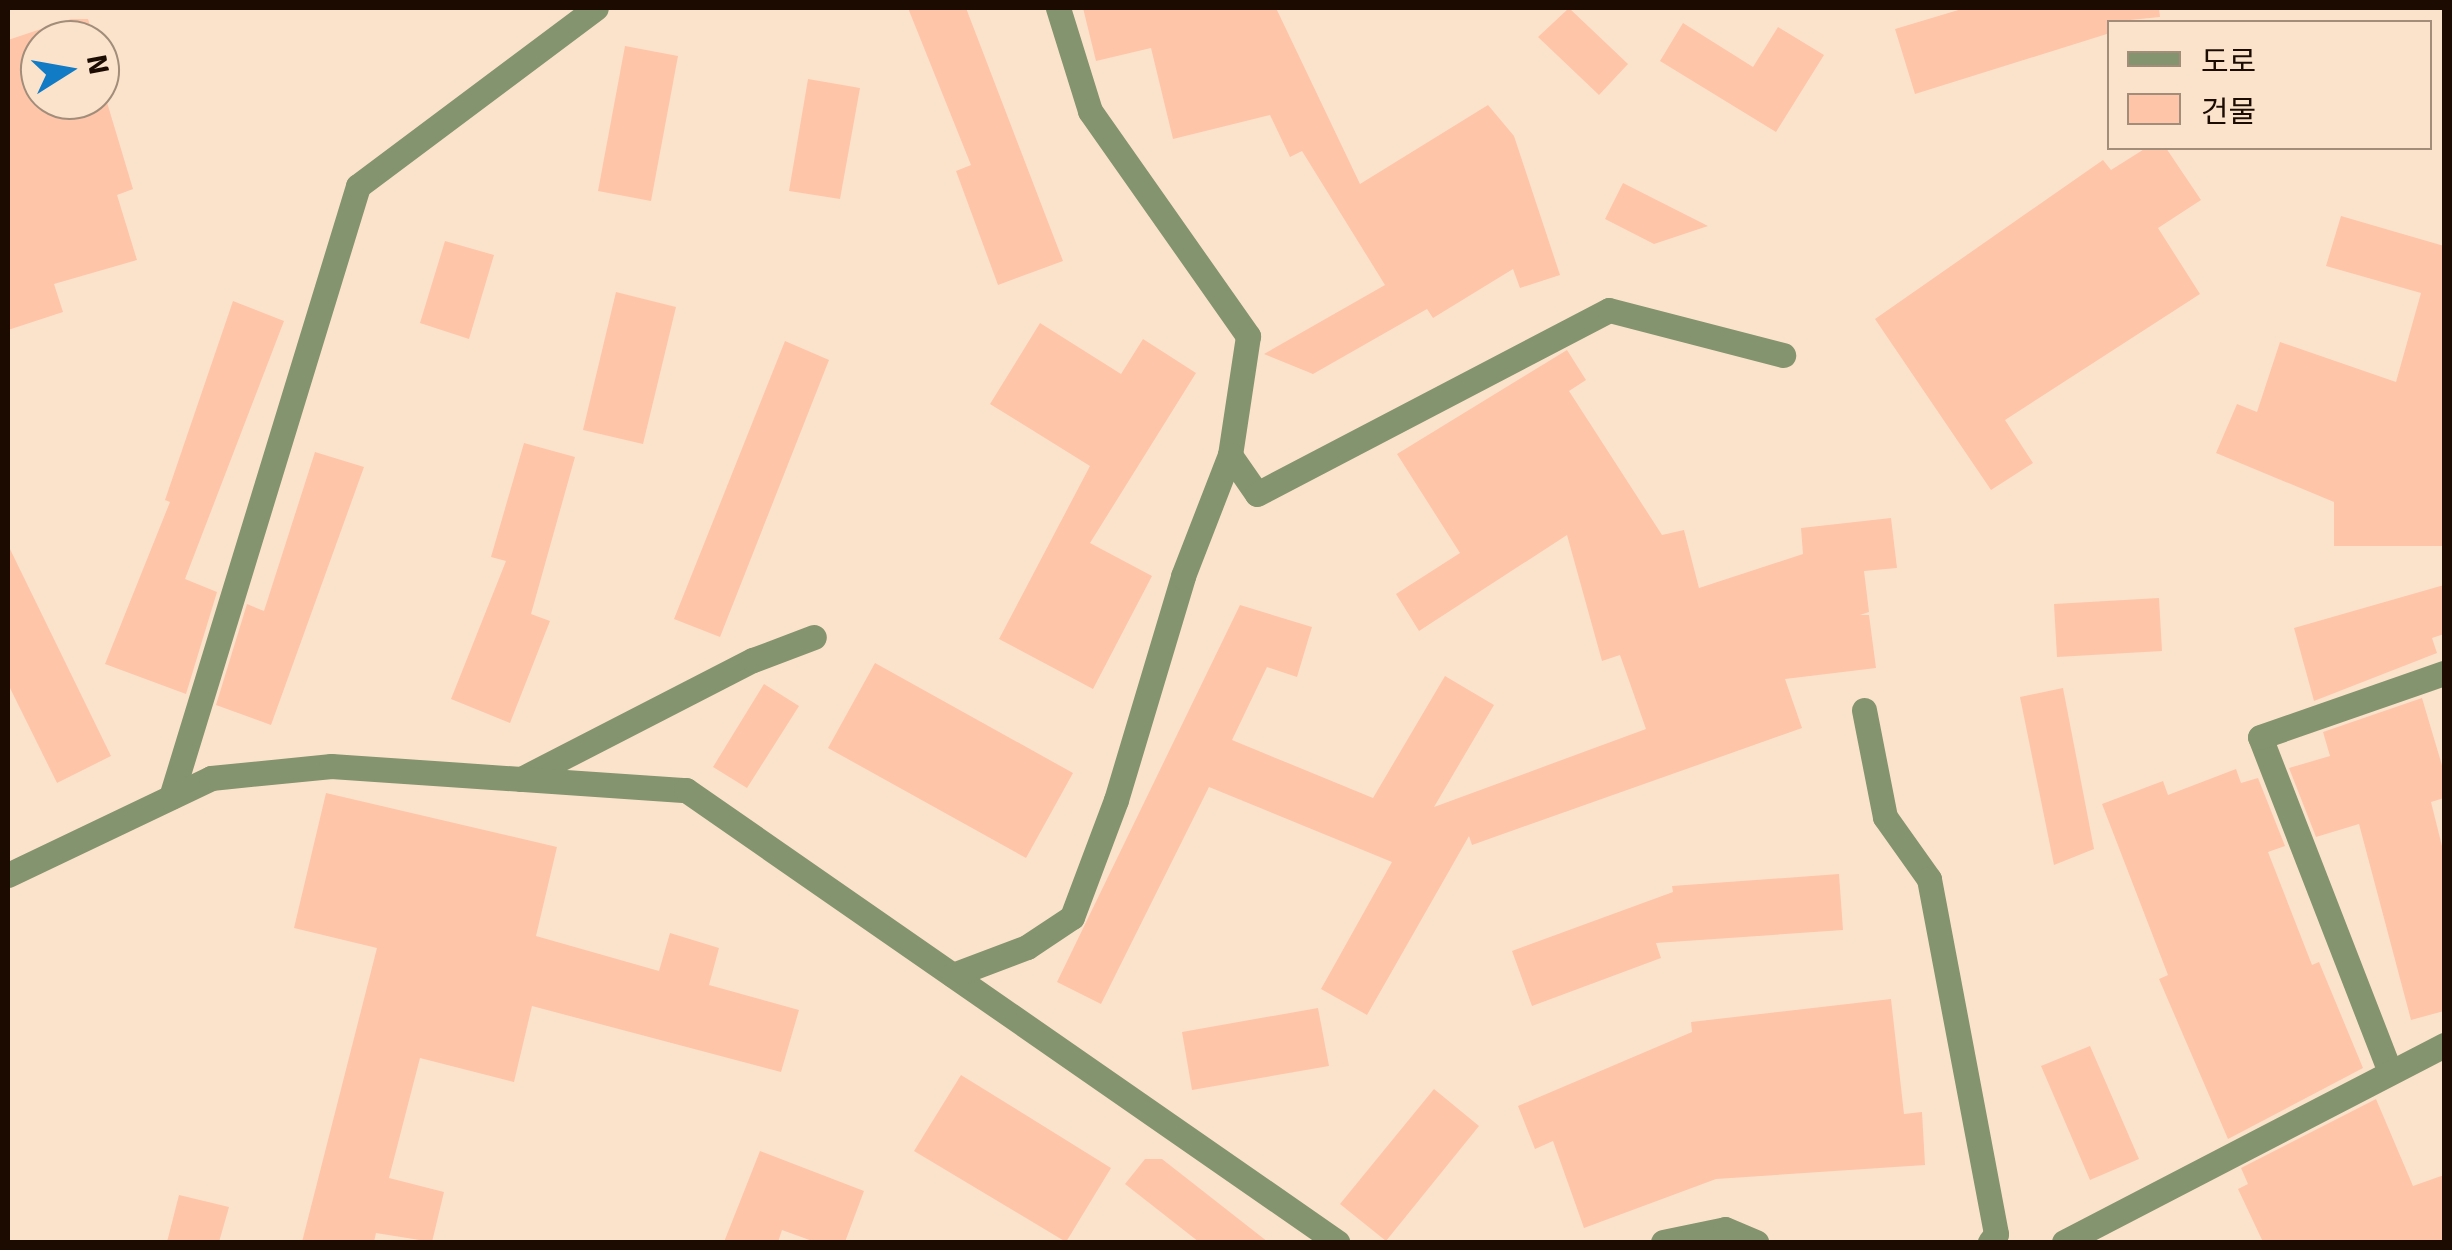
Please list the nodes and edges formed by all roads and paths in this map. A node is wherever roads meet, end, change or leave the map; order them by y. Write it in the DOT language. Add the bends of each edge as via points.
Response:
graph roads {
  1 [pos="596,8"];
  2 [pos="1058,8"];
  3 [pos="1783,355"];
  4 [pos="1230,454"];
  5 [pos="814,637"];
  6 [pos="2444,673"];
  7 [pos="1864,710"];
  8 [pos="520,779"];
  9 [pos="171,797"];
  10 [pos="8,875"];
  11 [pos="953,975"];
  12 [pos="2444,1044"];
  13 [pos="2390,1072"];
  14 [pos="1337,1242"];
  15 [pos="1663,1242"];
  16 [pos="1756,1242"];
  17 [pos="1990,1242"];
  18 [pos="2064,1242"];
  1 -- 9 [label="street" via="358,186"];
  2 -- 4 [label="street" via="1090,111 1248,336"];
  3 -- 4 [label="street" via="1609,310 1256,494"];
  4 -- 11 [label="street" via="1183,576 1116,800 1072,917 1027,947"];
  5 -- 8 [label="street" via="753,660"];
  6 -- 13 [label="street" via="2260,737"];
  7 -- 17 [label="street" via="1884,818 1930,879 1996,1234"];
  8 -- 9 [label="street" via="330,766 211,778"];
  8 -- 11 [label="street" via="686,790"];
  9 -- 10 [label="street"];
  11 -- 14 [label="street"];
  12 -- 13 [label="street"];
  13 -- 18 [label="street"];
  15 -- 16 [label="street" via="1725,1229"];
}
